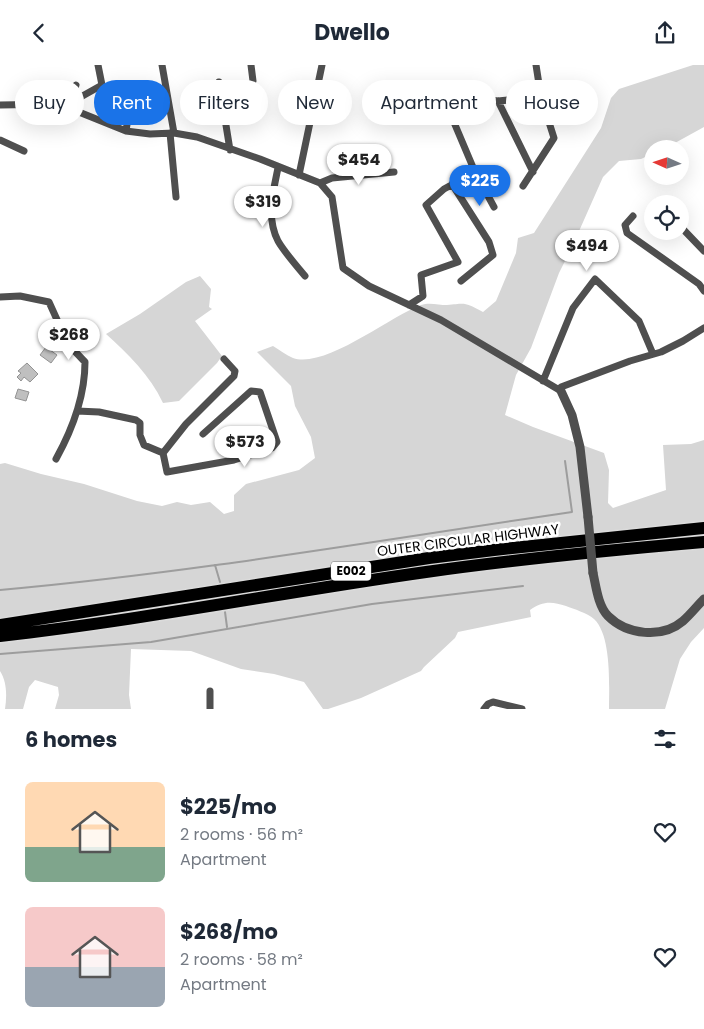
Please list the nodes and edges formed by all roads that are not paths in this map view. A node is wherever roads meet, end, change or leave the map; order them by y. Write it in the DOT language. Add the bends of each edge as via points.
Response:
graph roads {
  1 [pos="98,65"];
  2 [pos="162,65"];
  3 [pos="251,65"];
  4 [pos="322,65"];
  5 [pos="536,65"];
  6 [pos="253,80"];
  7 [pos="538,80"];
  8 [pos="84,96"];
  9 [pos="506,100"];
  10 [pos="498,101"];
  11 [pos="15,104"];
  12 [pos="0,105"];
  13 [pos="84,112"];
  14 [pos="127,125"];
  15 [pos="226,125"];
  16 [pos="550,125"];
  17 [pos="126,131"];
  18 [pos="172,133"];
  19 [pos="0,140"];
  20 [pos="230,150"];
  21 [pos="24,151"];
  22 [pos="278,168"];
  23 [pos="394,171"];
  24 [pos="475,172"];
  25 [pos="533,172"];
  26 [pos="299,175"];
  27 [pos="320,183"];
  28 [pos="452,184"];
  29 [pos="523,186"];
  30 [pos="176,197"];
  31 [pos="494,207"];
  32 [pos="633,216"];
  33 [pos="689,235"];
  34 [pos="704,251"];
  35 [pos="305,276"];
  36 [pos="461,281"];
  37 [pos="704,291"];
  38 [pos="0,297"];
  39 [pos="408,305"];
  40 [pos="704,328"];
  41 [pos="653,354"];
  42 [pos="224,359"];
  43 [pos="543,381"];
  44 [pos="561,391"];
  45 [pos="77,411"];
  46 [pos="203,434"];
  47 [pos="163,453"];
  48 [pos="56,459"];
  49 [pos="704,528"];
  50 [pos="704,542"];
  51 [pos="704,599"];
  52 [pos="0,625"];
  53 [pos="0,636"];
  54 [pos="210,691"];
  55 [pos="210,709"];
  56 [pos="484,709"];
  57 [pos="522,709"];
  1 -- 8 [label="street" via="102,85"];
  2 -- 18 [label="street"];
  3 -- 6 [label="street"];
  4 -- 26 [label="street"];
  5 -- 7 [label="street"];
  9 -- 10 [label="street"];
  10 -- 24 [label="street" via="483,99 459,105 452,111"];
  10 -- 25 [label="street"];
  11 -- 12 [label="street"];
  13 -- 17 [label="street"];
  14 -- 17 [label="street"];
  15 -- 20 [label="street"];
  16 -- 25 [label="street" via="554,138"];
  17 -- 18 [label="street"];
  18 -- 20 [label="street" via="197,137"];
  18 -- 30 [label="street"];
  19 -- 21 [label="street"];
  20 -- 22 [label="street"];
  22 -- 26 [label="street"];
  22 -- 35 [label="street" via="271,215 278,241"];
  23 -- 27 [label="street" via="332,178"];
  24 -- 28 [label="street"];
  24 -- 31 [label="street"];
  25 -- 29 [label="street"];
  26 -- 27 [label="street"];
  27 -- 39 [label="street" via="332,197 343,268"];
  28 -- 36 [label="street" via="489,242 493,255"];
  28 -- 39 [label="street" via="426,205 458,262 421,275 423,296"];
  32 -- 37 [label="street" via="625,225 628,233"];
  33 -- 34 [label="street"];
  38 -- 45 [label="street" via="20,296 49,302 68,344 85,362"];
  39 -- 43 [label="street" via="441,319"];
  40 -- 41 [label="street"];
  41 -- 43 [label="street" via="639,321 594,279 573,308"];
  41 -- 44 [label="street" via="561,387"];
  42 -- 47 [label="street" via="235,371 234,376"];
  43 -- 44 [label="street"];
  44 -- 51 [label="street, bridge" via="572,415 580,447 593,573 599,598 608,616 633,631 659,632 681,623"];
  45 -- 47 [label="street" via="136,419 140,423 144,445"];
  45 -- 48 [label="street"];
  46 -- 47 [label="street" via="256,390 260,392 277,442 272,447 234,460 172,472 167,472"];
  49 -- 52 [label="highway, OUTER CIRCULAR HIGHWAY / E002" via="429,558"];
  50 -- 53 [label="highway, OUTER CIRCULAR HIGHWAY / E002" via="427,572 71,628"];
  54 -- 55 [label="street"];
  56 -- 57 [label="street" via="493,702"];
}
